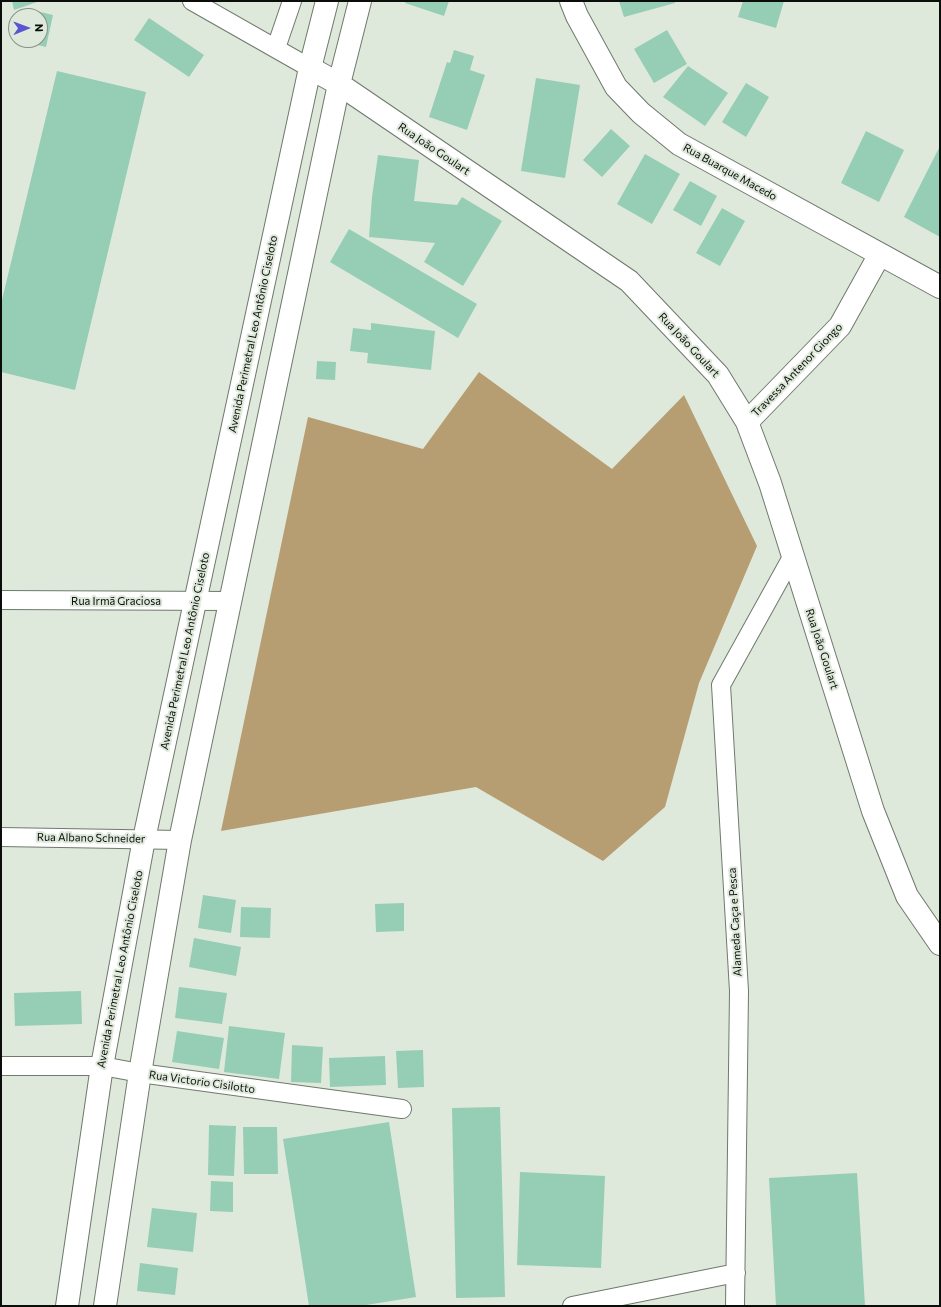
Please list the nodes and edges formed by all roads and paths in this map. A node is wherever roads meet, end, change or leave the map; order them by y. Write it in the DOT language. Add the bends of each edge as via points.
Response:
graph roads {
  1 [pos="192,1"];
  2 [pos="292,1"];
  3 [pos="327,1"];
  4 [pos="360,1"];
  5 [pos="571,1"];
  6 [pos="276,48"];
  7 [pos="310,68"];
  8 [pos="339,84"];
  9 [pos="880,254"];
  10 [pos="265,276"];
  11 [pos="298,284"];
  12 [pos="940,287"];
  13 [pos="747,422"];
  14 [pos="792,557"];
  15 [pos="1,600"];
  16 [pos="196,601"];
  17 [pos="231,601"];
  18 [pos="1,837"];
  19 [pos="144,839"];
  20 [pos="180,840"];
  21 [pos="940,944"];
  22 [pos="1,1066"];
  23 [pos="102,1066"];
  24 [pos="140,1073"];
  25 [pos="402,1109"];
  26 [pos="736,1273"];
  27 [pos="67,1306"];
  28 [pos="104,1306"];
  29 [pos="572,1306"];
  30 [pos="735,1306"];
  1 -- 6 [label="street, Rua João Goulart"];
  2 -- 6 [label="street"];
  3 -- 7 [label="street, Avenida Perimetral Leo Antônio Ciseloto"];
  4 -- 8 [label="street"];
  5 -- 9 [label="street, Rua Buarque Macedo" via="616,87 641,113 679,144"];
  6 -- 7 [label="street, Rua João Goulart"];
  7 -- 8 [label="street, Rua João Goulart"];
  7 -- 10 [label="street, Avenida Perimetral Leo Antônio Ciseloto"];
  8 -- 11 [label="street"];
  8 -- 13 [label="street, Rua João Goulart" via="629,281 718,375"];
  9 -- 12 [label="street, Rua Buarque Macedo"];
  9 -- 13 [label="street, Travessa Antenor Giongo" via="840,326"];
  10 -- 11 [label="street"];
  10 -- 16 [label="street, Avenida Perimetral Leo Antônio Ciseloto"];
  11 -- 17 [label="street"];
  13 -- 14 [label="street, Rua João Goulart" via="770,483"];
  14 -- 21 [label="street, Rua João Goulart" via="873,811 907,896"];
  14 -- 26 [label="street, Alameda Caça e Pesca" via="721,685 740,991"];
  15 -- 16 [label="street, Rua Irmã Graciosa"];
  16 -- 17 [label="street, Rua Irmã Graciosa"];
  16 -- 19 [label="street, Avenida Perimetral Leo Antônio Ciseloto"];
  17 -- 20 [label="street"];
  18 -- 19 [label="street, Rua Albano Schneider"];
  19 -- 20 [label="street, Rua Albano Schneider"];
  19 -- 23 [label="street, Avenida Perimetral Leo Antônio Ciseloto"];
  20 -- 24 [label="street"];
  22 -- 23 [label="street, Rua Victorio Cisilotto"];
  23 -- 24 [label="street, Rua Victorio Cisilotto"];
  23 -- 27 [label="street, Avenida Perimetral Leo Antônio Ciseloto"];
  24 -- 25 [label="street, Rua Victorio Cisilotto"];
  24 -- 28 [label="street"];
  26 -- 29 [label="street"];
  26 -- 30 [label="street, Alameda Caça e Pesca"];
}
